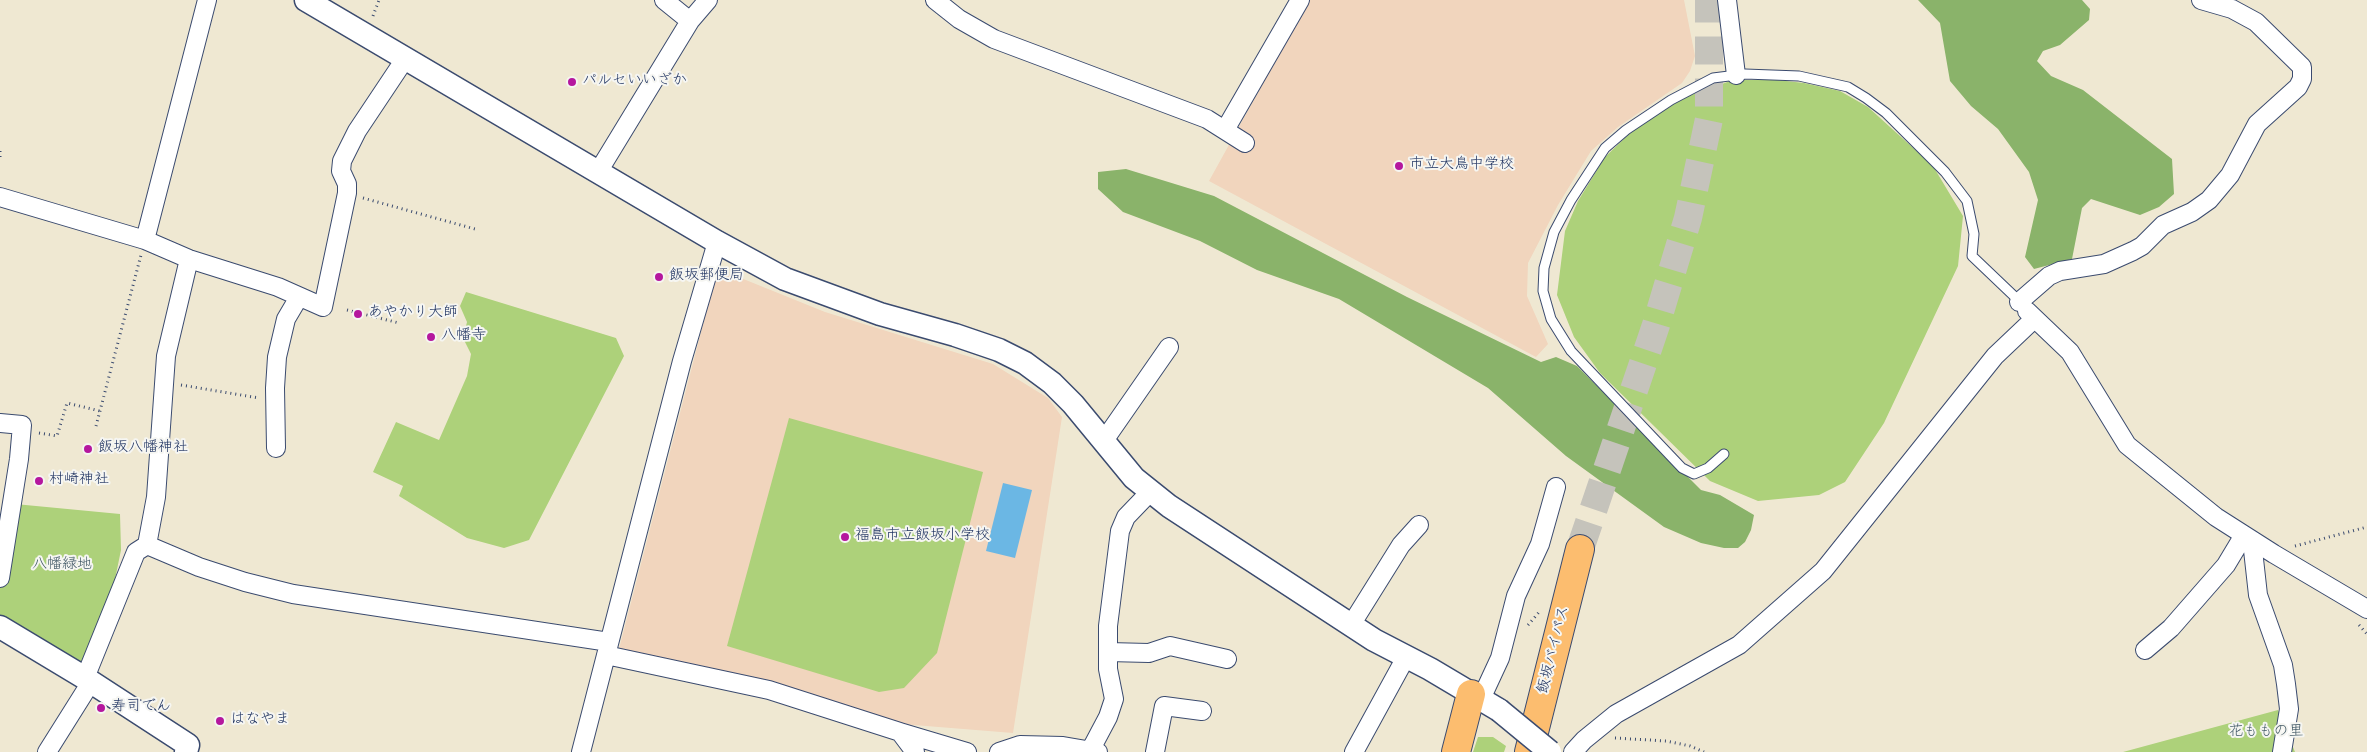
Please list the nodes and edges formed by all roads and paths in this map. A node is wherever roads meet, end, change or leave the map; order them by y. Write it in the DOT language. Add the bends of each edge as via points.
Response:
graph roads {
  1 [pos="207,0"];
  2 [pos="306,0"];
  3 [pos="664,0"];
  4 [pos="708,0"];
  5 [pos="935,0"];
  6 [pos="1300,0"];
  7 [pos="1727,0"];
  8 [pos="2201,0"];
  9 [pos="690,21"];
  10 [pos="405,59"];
  11 [pos="1736,75"];
  12 [pos="1225,130"];
  13 [pos="1245,143"];
  14 [pos="0,151"];
  15 [pos="0,161"];
  16 [pos="598,172"];
  17 [pos="347,193"];
  18 [pos="0,197"];
  19 [pos="475,229"];
  20 [pos="145,240"];
  21 [pos="718,242"];
  22 [pos="189,259"];
  23 [pos="299,297"];
  24 [pos="2017,299"];
  25 [pos="347,310"];
  26 [pos="2034,319"];
  27 [pos="399,323"];
  28 [pos="1168,347"];
  29 [pos="164,382"];
  30 [pos="276,401"];
  31 [pos="100,411"];
  32 [pos="0,423"];
  33 [pos="96,426"];
  34 [pos="30,432"];
  35 [pos="1103,442"];
  36 [pos="276,448"];
  37 [pos="1724,454"];
  38 [pos="1556,487"];
  39 [pos="1151,491"];
  40 [pos="1418,525"];
  41 [pos="2367,527"];
  42 [pos="2248,538"];
  43 [pos="147,545"];
  44 [pos="1580,549"];
  45 [pos="2274,554"];
  46 [pos="0,578"];
  47 [pos="2367,608"];
  48 [pos="1351,625"];
  49 [pos="0,627"];
  50 [pos="607,648"];
  51 [pos="2145,650"];
  52 [pos="1108,652"];
  53 [pos="1406,657"];
  54 [pos="1227,659"];
  55 [pos="88,680"];
  56 [pos="1483,701"];
  57 [pos="1202,711"];
  58 [pos="900,732"];
  59 [pos="1594,732"];
  60 [pos="1050,749"];
  61 [pos="191,750"];
  62 [pos="1094,751"];
  63 [pos="47,752"];
  64 [pos="581,752"];
  65 [pos="915,752"];
  66 [pos="967,752"];
  67 [pos="999,752"];
  68 [pos="1155,752"];
  69 [pos="1354,752"];
  70 [pos="1456,752"];
  71 [pos="1529,752"];
  72 [pos="1550,752"];
  73 [pos="1573,752"];
  74 [pos="1704,752"];
  75 [pos="2282,752"];
  1 -- 20 [label="street"];
  2 -- 10 [label="street"];
  3 -- 9 [label="street"];
  4 -- 9 [label="street"];
  5 -- 12 [label="street" via="959,19 994,38 1207,120"];
  6 -- 12 [label="street"];
  7 -- 11 [label="street"];
  8 -- 24 [label="street" via="2232,9 2256,22 2302,66 2298,87 2257,124 2230,174 2209,200 2163,225 2142,246 2104,264 2060,271"];
  9 -- 16 [label="street"];
  10 -- 16 [label="street"];
  10 -- 17 [label="street" via="357,131 342,161 341,171"];
  11 -- 24 [label="lane" via="1798,76 1848,87 1886,113 1945,172 1967,201 1974,234 1972,256"];
  11 -- 37 [label="lane" via="1713,78 1671,100 1605,148 1554,232 1544,268 1543,292 1551,319 1571,352 1682,468 1694,474 1708,468"];
  12 -- 13 [label="street"];
  14 -- 15 [label="path"];
  16 -- 21 [label="street"];
  17 -- 19 [label="path"];
  17 -- 23 [label="street" via="322,307"];
  18 -- 20 [label="street"];
  20 -- 22 [label="street"];
  20 -- 31 [label="path"];
  21 -- 35 [label="street" via="785,279 880,314 999,350 1052,384 1073,404"];
  21 -- 50 [label="street" via="682,361"];
  22 -- 23 [label="street"];
  22 -- 29 [label="street" via="166,356"];
  23 -- 30 [label="street" via="286,319 281,336"];
  24 -- 26 [label="street"];
  25 -- 27 [label="path"];
  26 -- 42 [label="street" via="2070,352 2127,445 2216,517"];
  26 -- 59 [label="street" via="1995,356 1823,571 1739,645 1616,714"];
  28 -- 35 [label="street"];
  29 -- 30 [label="path"];
  29 -- 43 [label="street" via="156,497"];
  30 -- 36 [label="street"];
  31 -- 33 [label="path"];
  31 -- 34 [label="path" via="67,403 56,436"];
  32 -- 46 [label="street" via="22,425 20,459"];
  35 -- 39 [label="street" via="1134,478"];
  38 -- 56 [label="street" via="1540,544 1516,596 1500,658"];
  39 -- 48 [label="street" via="1214,537"];
  39 -- 52 [label="street" via="1126,517 1120,531 1108,626"];
  40 -- 48 [label="street" via="1400,546"];
  41 -- 45 [label="path" via="2292,546"];
  42 -- 45 [label="street"];
  42 -- 51 [label="street" via="2171,628"];
  42 -- 75 [label="street" via="2258,595 2283,665 2289,709"];
  43 -- 50 [label="street" via="208,570 294,594"];
  43 -- 55 [label="street" via="136,552"];
  44 -- 71 [label="highway, 飯坂バイパス"];
  45 -- 47 [label="street"];
  48 -- 53 [label="street"];
  49 -- 55 [label="street"];
  50 -- 58 [label="street" via="769,690"];
  50 -- 64 [label="street"];
  52 -- 54 [label="street" via="1149,653 1170,646"];
  52 -- 62 [label="street" via="1114,698"];
  53 -- 56 [label="street"];
  53 -- 69 [label="street"];
  55 -- 61 [label="street"];
  55 -- 63 [label="street"];
  56 -- 70 [label="highway"];
  56 -- 72 [label="street, bridge"];
  57 -- 68 [label="street" via="1164,706"];
  58 -- 65 [label="street"];
  58 -- 66 [label="street"];
  59 -- 73 [label="street"];
  59 -- 74 [label="path" via="1630,741 1666,741"];
  60 -- 62 [label="street"];
  60 -- 67 [label="street" via="1020,745"];
}
